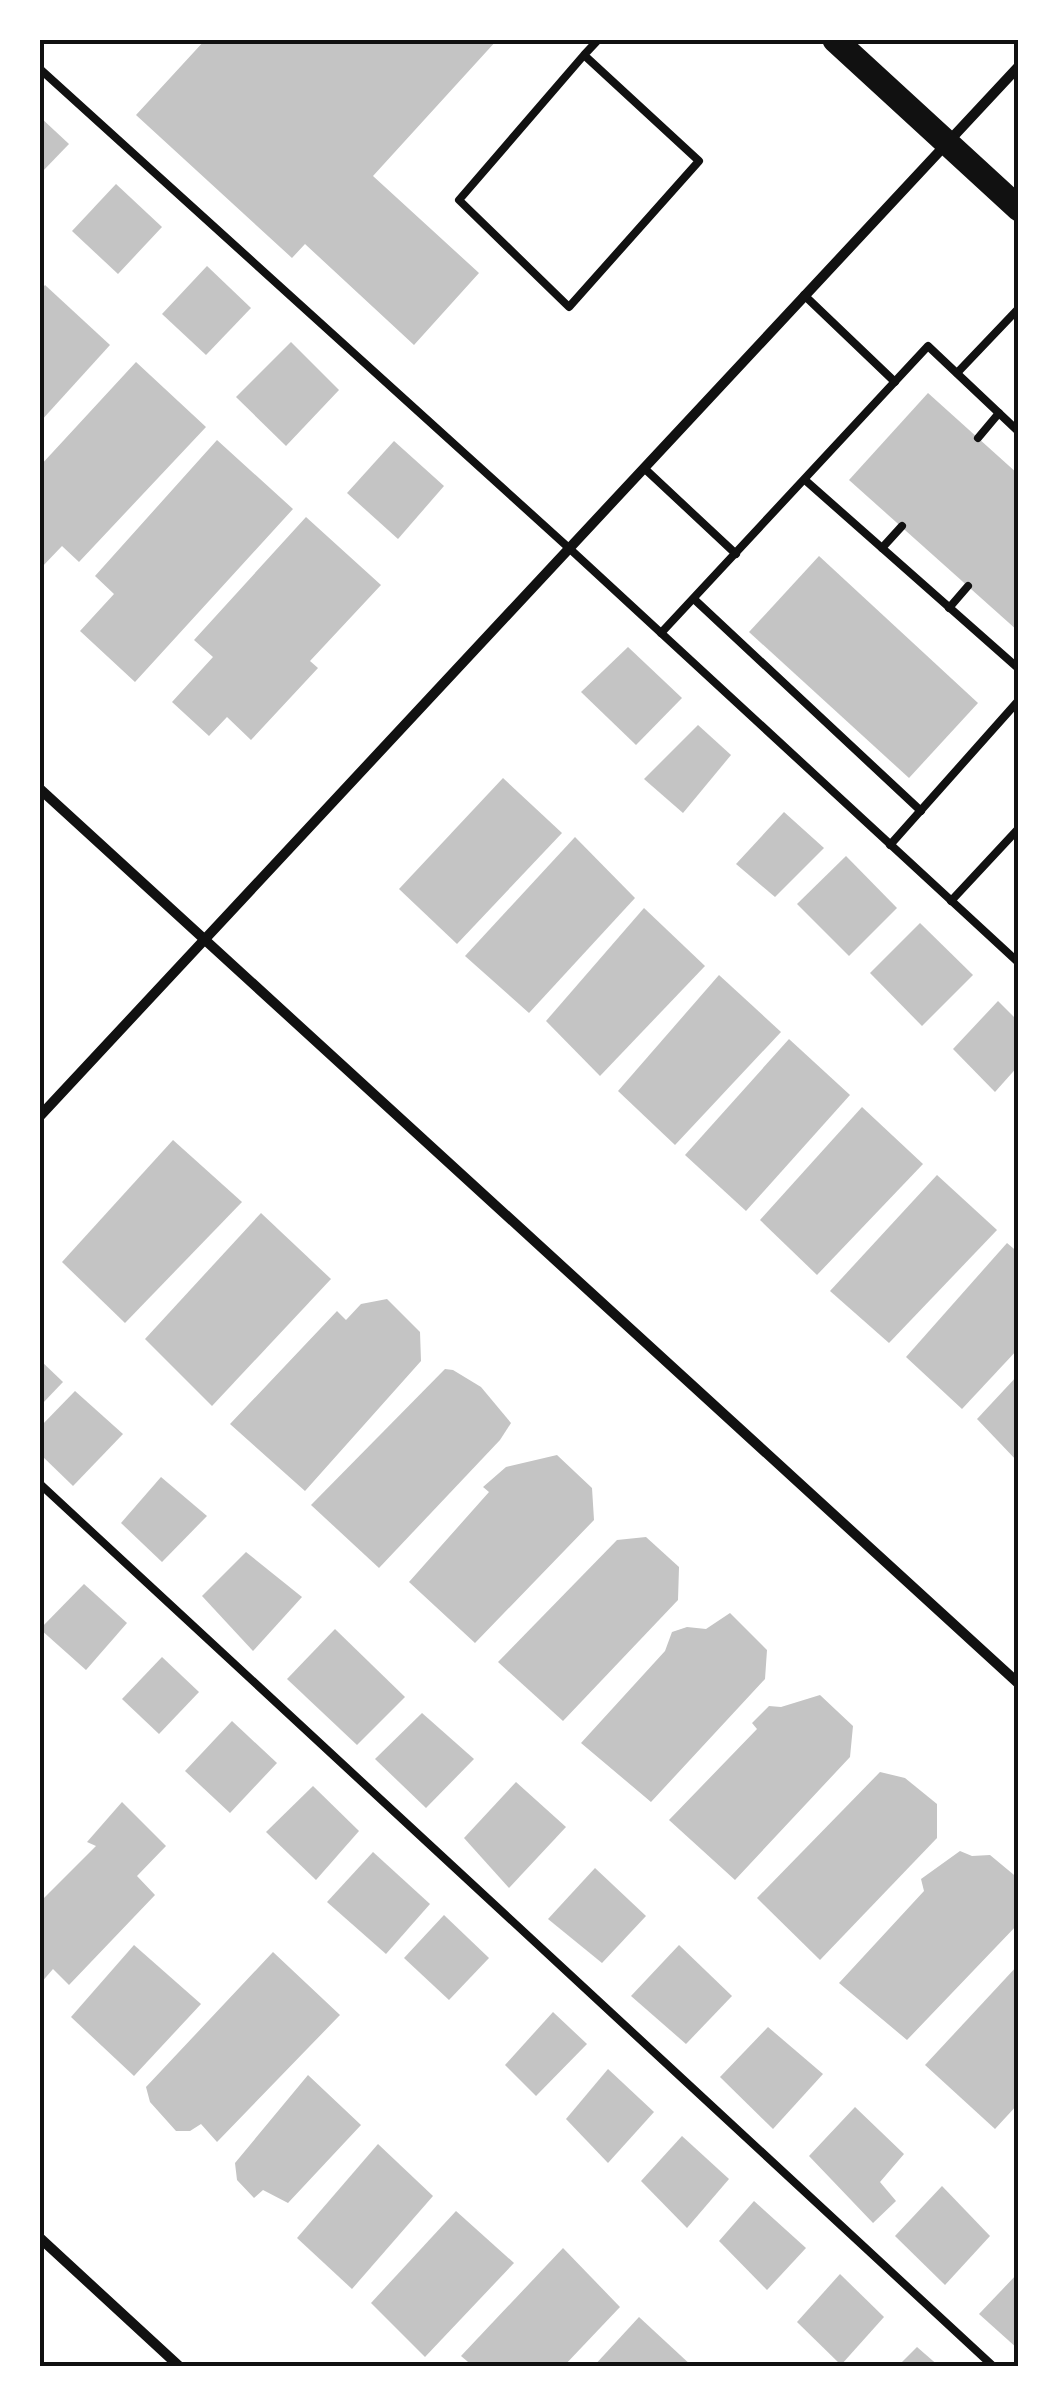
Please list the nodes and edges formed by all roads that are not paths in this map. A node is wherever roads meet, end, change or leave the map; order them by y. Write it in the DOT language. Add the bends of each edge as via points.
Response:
graph roads {
  1 [pos="598,40"];
  2 [pos="835,40"];
  3 [pos="584,55"];
  4 [pos="1019,66"];
  5 [pos="40,69"];
  6 [pos="949,143"];
  7 [pos="1019,209"];
  8 [pos="804,295"];
  9 [pos="1019,308"];
  10 [pos="957,373"];
  11 [pos="895,382"];
  12 [pos="999,413"];
  13 [pos="1019,432"];
  14 [pos="978,438"];
  15 [pos="644,468"];
  16 [pos="804,480"];
  17 [pos="902,526"];
  18 [pos="882,548"];
  19 [pos="570,550"];
  20 [pos="736,554"];
  21 [pos="968,586"];
  22 [pos="695,600"];
  23 [pos="949,608"];
  24 [pos="661,633"];
  25 [pos="1019,669"];
  26 [pos="1019,700"];
  27 [pos="40,789"];
  28 [pos="921,811"];
  29 [pos="1019,828"];
  30 [pos="890,844"];
  31 [pos="952,902"];
  32 [pos="205,940"];
  33 [pos="1019,963"];
  34 [pos="40,1116"];
  35 [pos="40,1484"];
  36 [pos="1019,1684"];
  37 [pos="40,2238"];
  38 [pos="180,2367"];
  39 [pos="994,2367"];
  1 -- 3 [label="lane"];
  2 -- 6 [label="main road"];
  3 -- 3 [label="lane" via="699,161 569,307 459,200"];
  4 -- 6 [label="street"];
  5 -- 19 [label="lane"];
  6 -- 7 [label="main road"];
  6 -- 8 [label="street"];
  8 -- 11 [label="lane"];
  8 -- 15 [label="street"];
  9 -- 10 [label="lane"];
  10 -- 11 [label="lane" via="928,346"];
  10 -- 12 [label="lane"];
  11 -- 16 [label="lane"];
  12 -- 13 [label="lane"];
  12 -- 14 [label="lane"];
  15 -- 19 [label="street"];
  15 -- 20 [label="lane"];
  16 -- 18 [label="lane"];
  16 -- 20 [label="lane"];
  17 -- 18 [label="lane"];
  18 -- 23 [label="lane"];
  19 -- 24 [label="lane"];
  19 -- 32 [label="street"];
  20 -- 22 [label="lane"];
  21 -- 23 [label="lane"];
  22 -- 24 [label="lane"];
  22 -- 28 [label="lane"];
  23 -- 25 [label="lane"];
  24 -- 30 [label="lane"];
  26 -- 28 [label="lane"];
  27 -- 32 [label="street"];
  28 -- 30 [label="lane"];
  29 -- 31 [label="lane"];
  30 -- 31 [label="lane"];
  31 -- 33 [label="lane"];
  32 -- 34 [label="street"];
  32 -- 36 [label="street"];
  35 -- 39 [label="lane"];
  37 -- 38 [label="street"];
}
